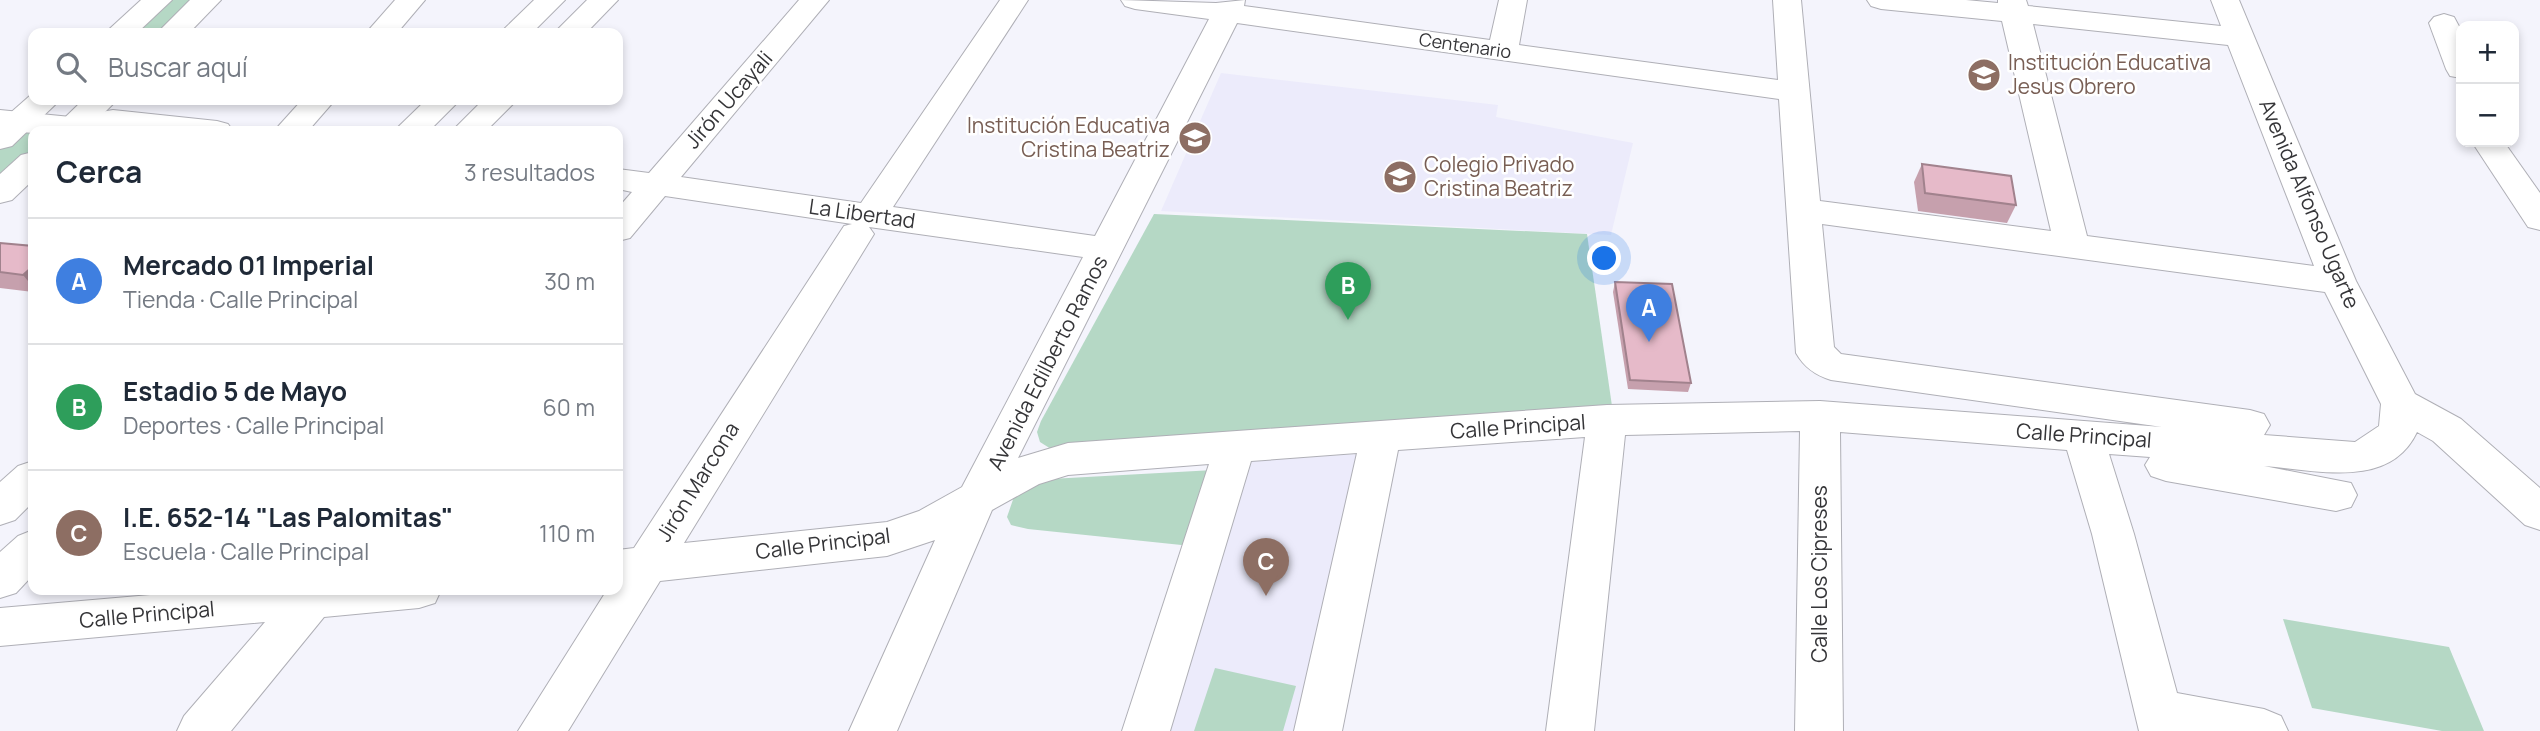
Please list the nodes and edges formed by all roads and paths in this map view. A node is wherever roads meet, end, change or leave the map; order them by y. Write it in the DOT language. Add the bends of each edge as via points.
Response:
graph roads {
  1 [pos="158,0"];
  2 [pos="207,0"];
  3 [pos="411,0"];
  4 [pos="551,0"];
  5 [pos="604,0"];
  6 [pos="815,0"];
  7 [pos="1014,0"];
  8 [pos="1135,0"];
  9 [pos="1513,0"];
  10 [pos="1787,0"];
  11 [pos="1881,0"];
  12 [pos="2225,0"];
  13 [pos="1229,6"];
  14 [pos="2013,6"];
  15 [pos="2444,23"];
  16 [pos="126,28"];
  17 [pos="177,28"];
  18 [pos="386,28"];
  19 [pos="520,28"];
  20 [pos="574,28"];
  21 [pos="2240,37"];
  22 [pos="1503,52"];
  23 [pos="2456,55"];
  24 [pos="1794,92"];
  25 [pos="37,105"];
  26 [pos="95,105"];
  27 [pos="314,105"];
  28 [pos="439,105"];
  29 [pos="496,105"];
  30 [pos="76,126"];
  31 [pos="88,126"];
  32 [pos="170,126"];
  33 [pos="295,126"];
  34 [pos="415,126"];
  35 [pos="473,126"];
  36 [pos="6,127"];
  37 [pos="28,128"];
  38 [pos="2491,147"];
  39 [pos="28,167"];
  40 [pos="633,190"];
  41 [pos="0,192"];
  42 [pos="1804,209"];
  43 [pos="623,217"];
  44 [pos="2540,219"];
  45 [pos="863,225"];
  46 [pos="2072,245"];
  47 [pos="1102,260"];
  48 [pos="2338,281"];
  49 [pos="2401,404"];
  50 [pos="1820,416"];
  51 [pos="1607,420"];
  52 [pos="2083,436"];
  53 [pos="1378,437"];
  54 [pos="2135,440"];
  55 [pos="1235,448"];
  56 [pos="2358,458"];
  57 [pos="28,482"];
  58 [pos="2336,495"];
  59 [pos="979,496"];
  60 [pos="0,508"];
  61 [pos="2540,513"];
  62 [pos="28,553"];
  63 [pos="632,566"];
  64 [pos="0,580"];
  65 [pos="623,582"];
  66 [pos="616,595"];
  67 [pos="315,596"];
  68 [pos="0,627"];
  69 [pos="2160,720"];
  70 [pos="201,731"];
  71 [pos="542,731"];
  72 [pos="873,731"];
  73 [pos="1146,731"];
  74 [pos="1318,731"];
  75 [pos="1570,731"];
  76 [pos="1819,731"];
  77 [pos="2264,731"];
  1 -- 16 [label="street"];
  2 -- 17 [label="street"];
  3 -- 18 [label="street"];
  4 -- 19 [label="street"];
  5 -- 20 [label="street"];
  6 -- 40 [label="street, Jirón Ucayali"];
  7 -- 45 [label="street, Jirón Marcona"];
  8 -- 13 [label="street, Centenario"];
  9 -- 22 [label="street"];
  10 -- 24 [label="street"];
  11 -- 14 [label="street"];
  12 -- 21 [label="street, Avenida Alfonso Ugarte"];
  13 -- 22 [label="street, Centenario"];
  13 -- 47 [label="street, Avenida Edilberto Ramos"];
  14 -- 21 [label="street"];
  14 -- 46 [label="street"];
  15 -- 23 [label="street"];
  21 -- 48 [label="street, Avenida Alfonso Ugarte"];
  22 -- 24 [label="street, Centenario"];
  24 -- 42 [label="street"];
  25 -- 36 [label="street"];
  26 -- 30 [label="street"];
  27 -- 33 [label="street"];
  28 -- 34 [label="street"];
  29 -- 35 [label="street"];
  31 -- 32 [label="street" via="113,120"];
  36 -- 37 [label="street"];
  38 -- 44 [label="street"];
  39 -- 41 [label="street"];
  40 -- 43 [label="street, Jirón Ucayali"];
  40 -- 45 [label="street, La Libertad"];
  42 -- 46 [label="street"];
  42 -- 56 [label="street" via="1815,353 1831,366 2328,436"];
  45 -- 47 [label="street, La Libertad"];
  45 -- 63 [label="street, Jirón Marcona"];
  46 -- 48 [label="street"];
  47 -- 59 [label="street, Avenida Edilberto Ramos"];
  48 -- 49 [label="street, Avenida Alfonso Ugarte"];
  49 -- 56 [label="street, Calle Principal" via="2402,427 2388,446"];
  49 -- 61 [label="street" via="2447,430"];
  50 -- 51 [label="street, Calle Principal"];
  50 -- 52 [label="street, Calle Principal"];
  50 -- 76 [label="street, Calle Los Cipreses"];
  51 -- 53 [label="street, Calle Principal"];
  51 -- 75 [label="street"];
  52 -- 54 [label="street, Calle Principal"];
  52 -- 69 [label="street"];
  53 -- 55 [label="street, Calle Principal"];
  53 -- 74 [label="street"];
  54 -- 56 [label="street, Calle Principal"];
  54 -- 58 [label="street" via="2145,455 2162,464"];
  55 -- 59 [label="street, Calle Principal" via="1068,458 1025,472"];
  55 -- 73 [label="street"];
  57 -- 60 [label="street"];
  59 -- 63 [label="street, Calle Principal" via="934,523 887,540"];
  59 -- 72 [label="street, Avenida Edilberto Ramos"];
  62 -- 64 [label="street"];
  63 -- 65 [label="street, Jirón Marcona"];
  66 -- 71 [label="street, Jirón Marcona"];
  67 -- 68 [label="street, Calle Principal"];
  67 -- 70 [label="street"];
  69 -- 77 [label="street"];
}
